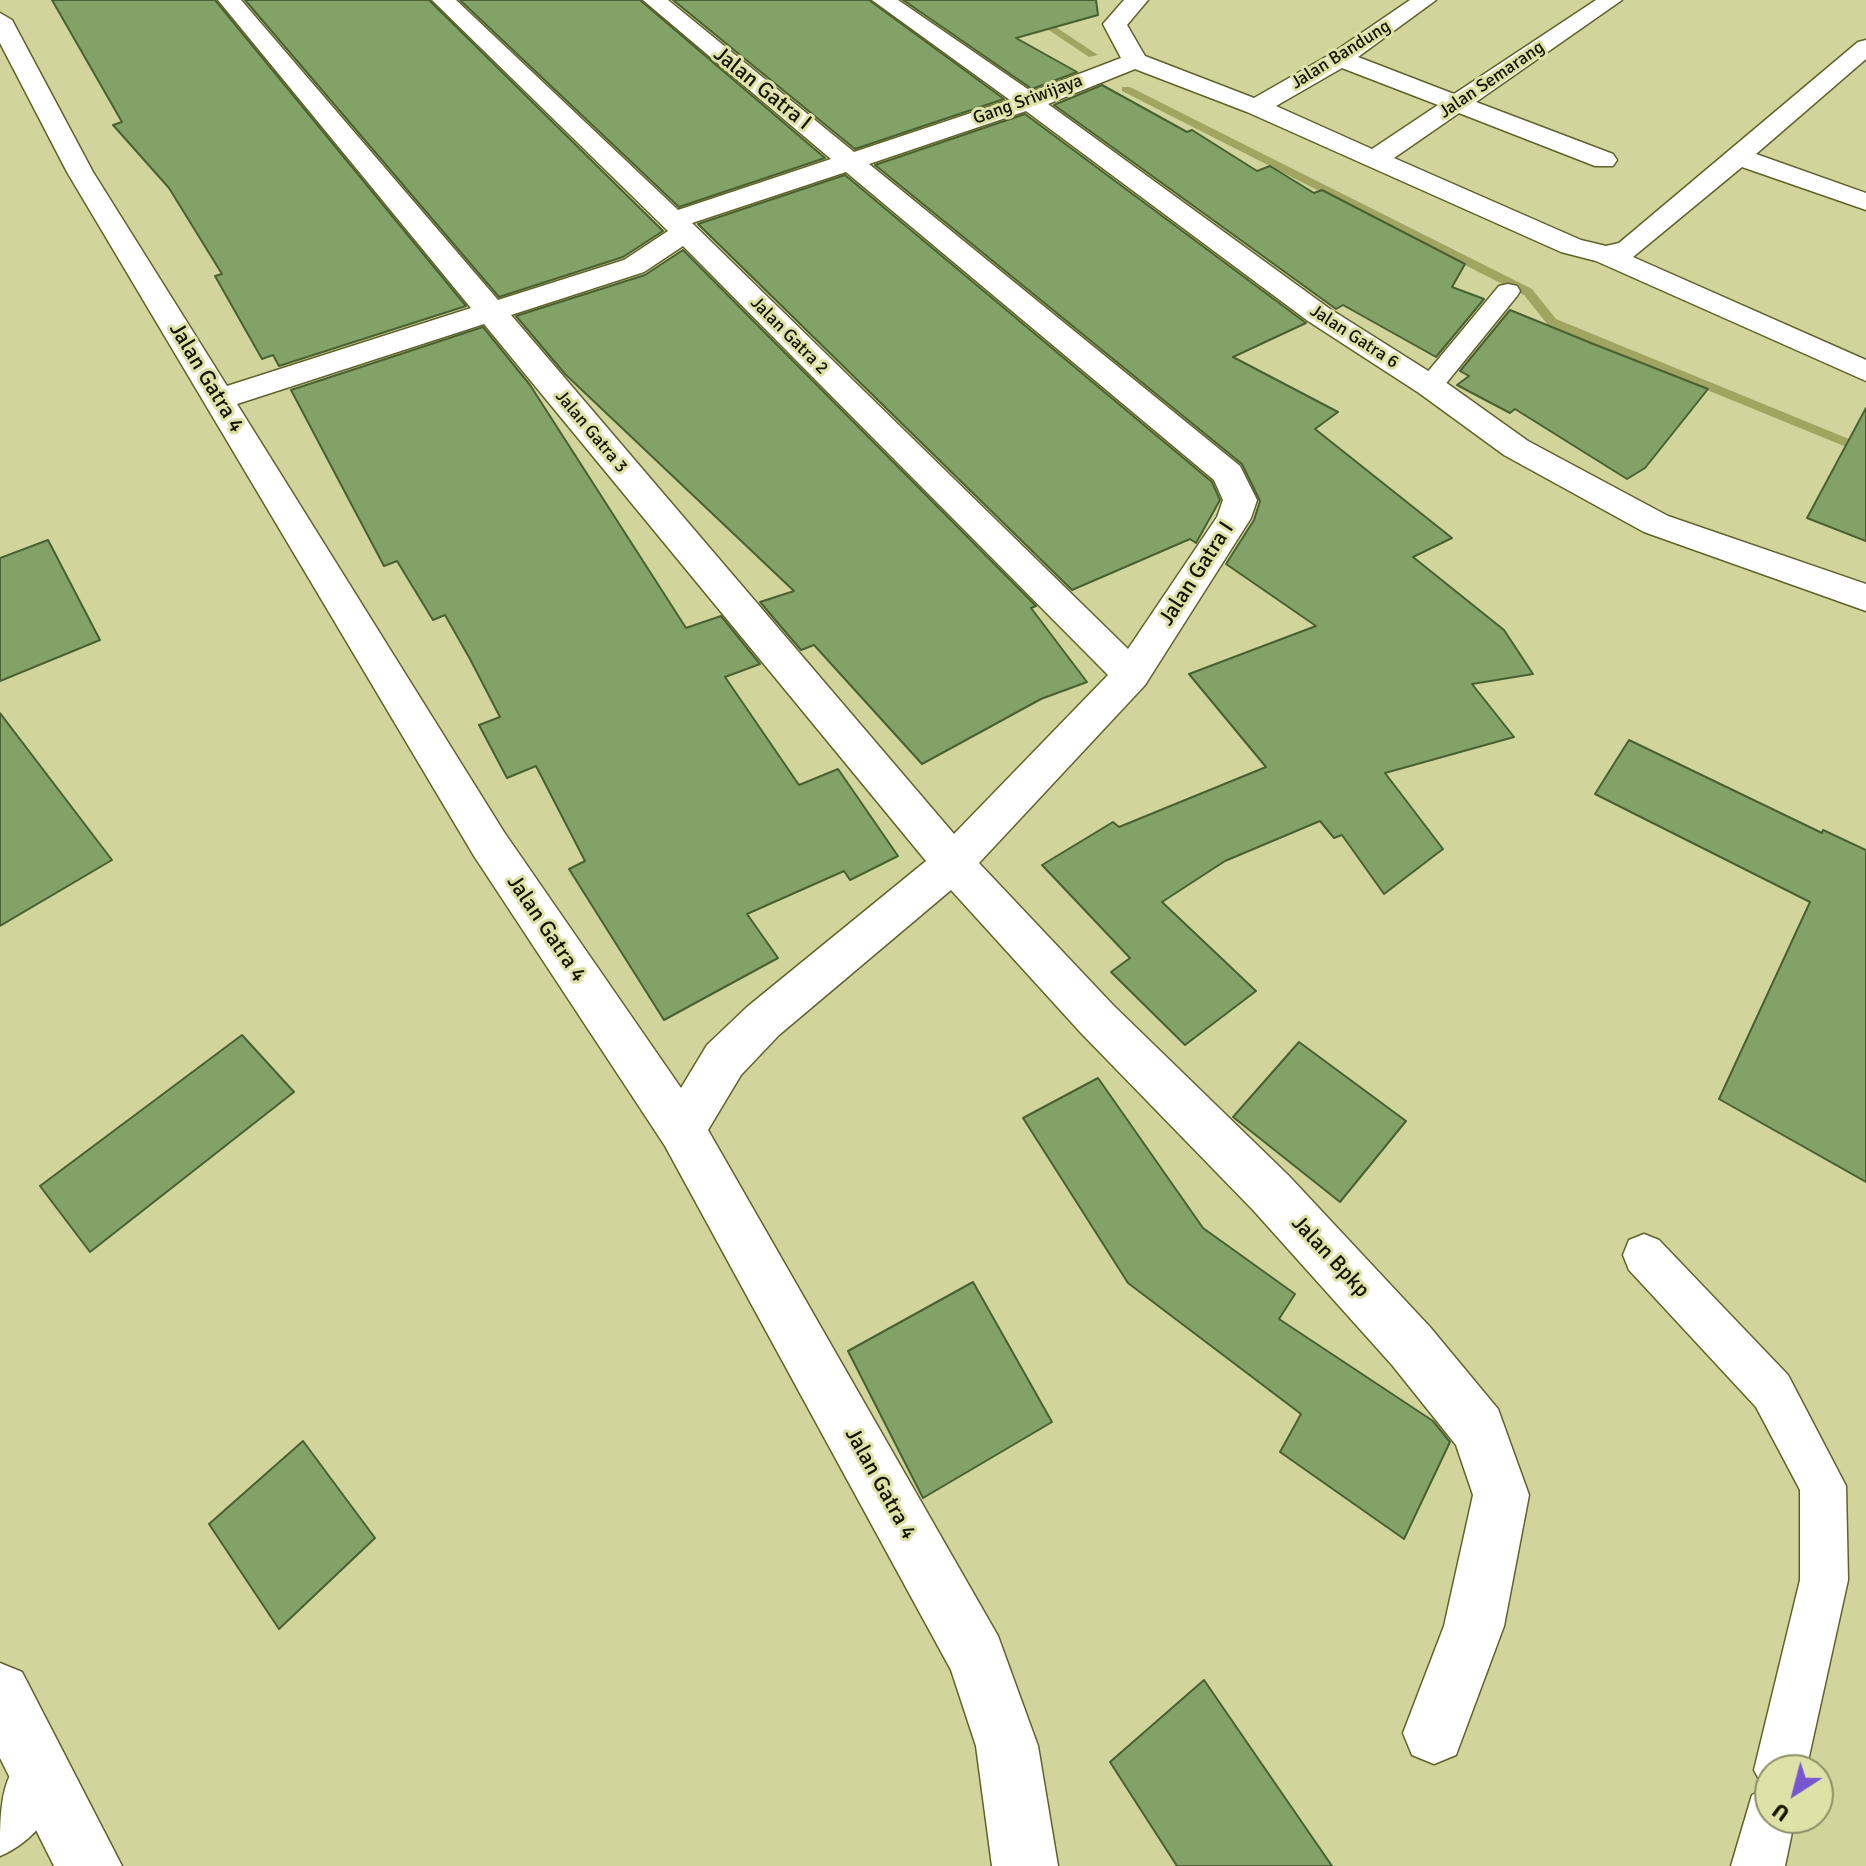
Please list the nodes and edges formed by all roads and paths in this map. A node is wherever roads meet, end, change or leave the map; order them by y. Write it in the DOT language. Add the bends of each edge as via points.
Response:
graph roads {
  1 [pos="229,0"];
  2 [pos="443,0"];
  3 [pos="654,0"];
  4 [pos="883,0"];
  5 [pos="1137,0"];
  6 [pos="1425,0"];
  7 [pos="1611,0"];
  8 [pos="4,9"];
  9 [pos="1866,47"];
  10 [pos="1340,59"];
  11 [pos="1135,61"];
  12 [pos="1029,102"];
  13 [pos="1458,102"];
  14 [pos="1256,107"];
  15 [pos="1740,157"];
  16 [pos="1373,160"];
  17 [pos="1604,160"];
  18 [pos="850,161"];
  19 [pos="1866,202"];
  20 [pos="678,226"];
  21 [pos="1606,255"];
  22 [pos="1508,291"];
  23 [pos="489,311"];
  24 [pos="1866,372"];
  25 [pos="1430,386"];
  26 [pos="219,399"];
  27 [pos="1866,598"];
  28 [pos="1131,675"];
  29 [pos="953,863"];
  30 [pos="682,1130"];
  31 [pos="1644,1255"];
  32 [pos="0,1694"];
  33 [pos="1434,1733"];
  34 [pos="1784,1754"];
  35 [pos="41,1774"];
  36 [pos="0,1824"];
  37 [pos="1765,1834"];
  38 [pos="89,1866"];
  39 [pos="1025,1866"];
  40 [pos="1758,1866"];
  1 -- 23 [label="street, Jalan Gatra 3"];
  2 -- 20 [label="street, Jalan Gatra 2"];
  3 -- 18 [label="street, Jalan Gatra I"];
  4 -- 12 [label="street, Jalan Gatra 6"];
  5 -- 11 [label="street" via="1115,24"];
  6 -- 10 [label="street, Jalan Bandung"];
  7 -- 13 [label="street, Jalan Semarang"];
  8 -- 26 [label="street, Jalan Gatra 4" via="80,172"];
  9 -- 15 [label="street" via="1843,79"];
  10 -- 13 [label="street"];
  10 -- 14 [label="street, Jalan Bandung"];
  11 -- 12 [label="street, Gang Sriwijaya"];
  11 -- 14 [label="street"];
  12 -- 18 [label="street, Gang Sriwijaya"];
  12 -- 25 [label="street, Jalan Gatra 6" via="1319,315"];
  13 -- 16 [label="street, Jalan Semarang"];
  13 -- 17 [label="street"];
  14 -- 16 [label="street"];
  15 -- 19 [label="street"];
  15 -- 21 [label="street" via="1629,249"];
  16 -- 21 [label="street" via="1571,246"];
  18 -- 20 [label="street, Gang Sriwijaya"];
  18 -- 28 [label="street, Jalan Gatra I" via="1228,474 1236,486 1240,500 1234,518"];
  20 -- 23 [label="street, Gang Sriwijaya" via="634,266"];
  20 -- 28 [label="street, Jalan Gatra 2"];
  21 -- 24 [label="street"];
  22 -- 25 [label="lane"];
  23 -- 26 [label="street, Gang Sriwijaya"];
  23 -- 29 [label="street, Jalan Gatra 3"];
  25 -- 27 [label="street, Jalan Gatra 6" via="1516,448 1656,524"];
  26 -- 30 [label="street, Jalan Gatra 4" via="489,844"];
  28 -- 29 [label="street, Jalan Gatra I"];
  29 -- 30 [label="street, Jalan Gatra I" via="763,1021 724,1060"];
  29 -- 33 [label="street, Jalan Bpkp" via="1097,1019 1271,1193 1411,1346 1478,1429 1501,1495 1474,1626"];
  30 -- 39 [label="street, Jalan Gatra 4" via="977,1657 1007,1746"];
  31 -- 34 [label="lane" via="1772,1391 1823,1486 1824,1580"];
  32 -- 35 [label="street"];
  35 -- 36 [label="street"];
  35 -- 38 [label="street"];
  37 -- 40 [label="lane"];
}
